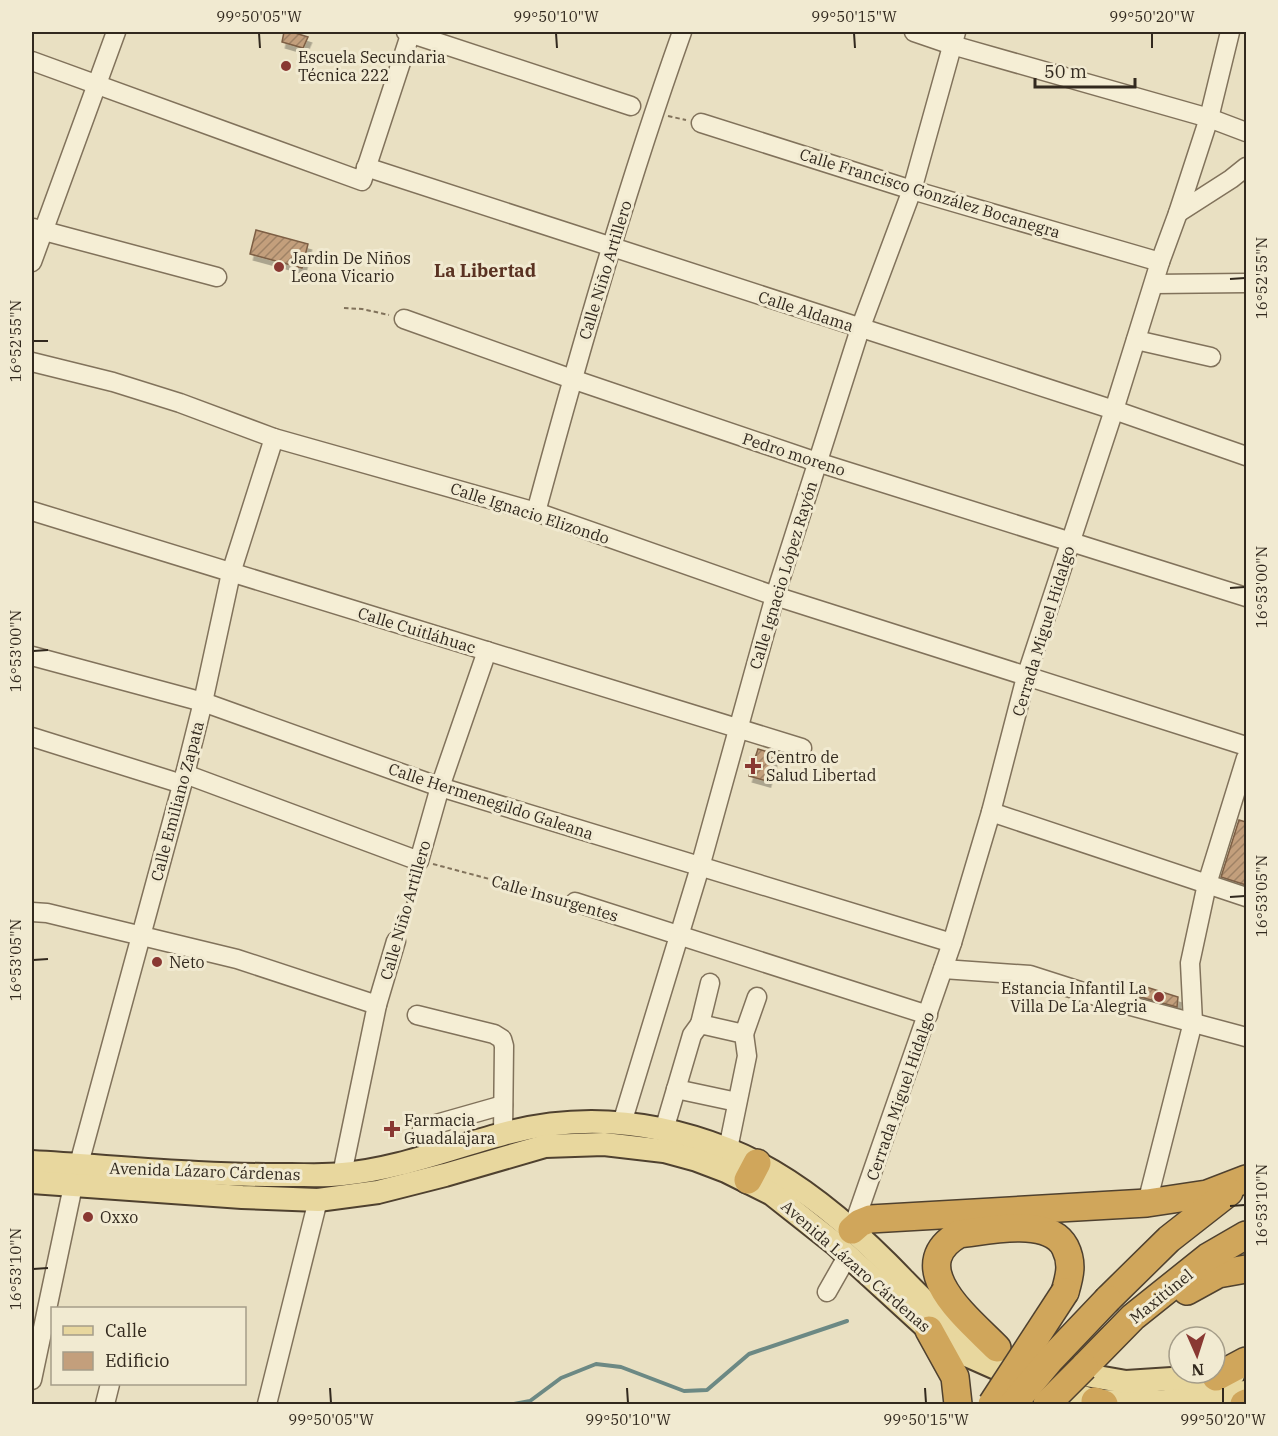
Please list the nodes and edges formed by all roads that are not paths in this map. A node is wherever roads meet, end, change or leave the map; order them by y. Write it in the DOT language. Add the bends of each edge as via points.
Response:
graph roads {
  1 [pos="116,32"];
  2 [pos="409,32"];
  3 [pos="682,32"];
  4 [pos="914,32"];
  5 [pos="1230,32"];
  6 [pos="954,38"];
  7 [pos="32,61"];
  8 [pos="96,84"];
  9 [pos="631,106"];
  10 [pos="1209,118"];
  11 [pos="701,123"];
  12 [pos="1246,132"];
  13 [pos="1246,167"];
  14 [pos="364,174"];
  15 [pos="912,190"];
  16 [pos="1178,213"];
  17 [pos="37,230"];
  18 [pos="611,247"];
  19 [pos="32,262"];
  20 [pos="1160,262"];
  21 [pos="217,277"];
  22 [pos="1246,283"];
  23 [pos="1154,284"];
  24 [pos="404,319"];
  25 [pos="860,329"];
  26 [pos="1136,340"];
  27 [pos="1211,357"];
  28 [pos="32,362"];
  29 [pos="572,379"];
  30 [pos="1114,410"];
  31 [pos="274,438"];
  32 [pos="1246,456"];
  33 [pos="817,462"];
  34 [pos="32,511"];
  35 [pos="536,512"];
  36 [pos="1070,543"];
  37 [pos="231,573"];
  38 [pos="775,596"];
  39 [pos="1246,597"];
  40 [pos="488,651"];
  41 [pos="32,656"];
  42 [pos="1026,676"];
  43 [pos="203,702"];
  44 [pos="738,728"];
  45 [pos="32,737"];
  46 [pos="1246,746"];
  47 [pos="802,748"];
  48 [pos="1246,758"];
  49 [pos="184,779"];
  50 [pos="440,787"];
  51 [pos="991,812"];
  52 [pos="700,867"];
  53 [pos="1207,884"];
  54 [pos="1246,897"];
  55 [pos="575,902"];
  56 [pos="32,912"];
  57 [pos="678,934"];
  58 [pos="140,935"];
  59 [pos="396,941"];
  60 [pos="952,944"];
  61 [pos="943,969"];
  62 [pos="710,983"];
  63 [pos="757,997"];
  64 [pos="377,1005"];
  65 [pos="417,1015"];
  66 [pos="928,1015"];
  67 [pos="1193,1022"];
  68 [pos="700,1024"];
  69 [pos="744,1034"];
  70 [pos="1246,1037"];
  71 [pos="676,1089"];
  72 [pos="737,1102"];
  73 [pos="503,1105"];
  74 [pos="622,1123"];
  75 [pos="423,1128"];
  76 [pos="664,1130"];
  77 [pos="502,1134"];
  78 [pos="728,1149"];
  79 [pos="32,1162"];
  80 [pos="752,1172"];
  81 [pos="342,1174"];
  82 [pos="77,1175"];
  83 [pos="1246,1179"];
  84 [pos="32,1182"];
  85 [pos="318,1200"];
  86 [pos="1147,1203"];
  87 [pos="1246,1235"];
  88 [pos="850,1243"];
  89 [pos="1246,1269"];
  90 [pos="827,1292"];
  91 [pos="52,1307"];
  92 [pos="51,1314"];
  93 [pos="929,1330"];
  94 [pos="47,1335"];
  95 [pos="1007,1359"];
  96 [pos="1246,1362"];
  97 [pos="1084,1366"];
  98 [pos="1227,1372"];
  99 [pos="1246,1373"];
  100 [pos="1227,1376"];
  101 [pos="32,1380"];
  102 [pos="1167,1380"];
  103 [pos="110,1385"];
  104 [pos="1246,1392"];
  105 [pos="1052,1401"];
  106 [pos="1099,1403"];
  107 [pos="105,1404"];
  108 [pos="267,1404"];
  109 [pos="958,1404"];
  110 [pos="992,1404"];
  111 [pos="1013,1404"];
  1 -- 8 [label="street"];
  2 -- 9 [label="street"];
  2 -- 14 [label="street"];
  3 -- 18 [label="street, Calle Niño Artillero"];
  4 -- 6 [label="street"];
  5 -- 10 [label="street, Cerrada Miguel Hidalgo"];
  6 -- 10 [label="street"];
  6 -- 15 [label="street, Calle Ignacio López Rayón"];
  7 -- 8 [label="street, Calle Aldama"];
  8 -- 14 [label="street, Calle Aldama"];
  8 -- 17 [label="street"];
  10 -- 12 [label="street"];
  10 -- 16 [label="street, Cerrada Miguel Hidalgo"];
  11 -- 15 [label="street, Calle Francisco González Bocanegra"];
  13 -- 16 [label="street"];
  14 -- 18 [label="street, Calle Aldama"];
  15 -- 20 [label="street, Calle Francisco González Bocanegra"];
  15 -- 25 [label="street, Calle Ignacio López Rayón"];
  16 -- 20 [label="street, Cerrada Miguel Hidalgo"];
  17 -- 19 [label="street"];
  17 -- 21 [label="street"];
  18 -- 25 [label="street, Calle Aldama"];
  18 -- 29 [label="street, Calle Niño Artillero"];
  20 -- 23 [label="street, Cerrada Miguel Hidalgo"];
  22 -- 23 [label="street"];
  23 -- 26 [label="street, Cerrada Miguel Hidalgo"];
  24 -- 29 [label="street, Pedro moreno"];
  25 -- 30 [label="street, Calle Aldama"];
  25 -- 33 [label="street, Calle Ignacio López Rayón"];
  26 -- 27 [label="street"];
  26 -- 30 [label="street, Cerrada Miguel Hidalgo"];
  28 -- 31 [label="street, Calle Ignacio Elizondo" via="124,386"];
  29 -- 33 [label="street, Pedro moreno"];
  29 -- 35 [label="street, Calle Niño Artillero"];
  30 -- 32 [label="street, Calle Aldama"];
  30 -- 36 [label="street, Cerrada Miguel Hidalgo"];
  31 -- 35 [label="street, Calle Ignacio Elizondo"];
  31 -- 37 [label="street, Calle Emiliano Zapata"];
  33 -- 36 [label="street, Pedro moreno"];
  33 -- 38 [label="street, Calle Ignacio López Rayón"];
  34 -- 37 [label="street, Calle Cuitláhuac"];
  35 -- 38 [label="street, Calle Ignacio Elizondo"];
  36 -- 39 [label="street, Pedro moreno"];
  36 -- 42 [label="street, Cerrada Miguel Hidalgo"];
  37 -- 40 [label="street, Calle Cuitláhuac"];
  37 -- 43 [label="street, Calle Emiliano Zapata"];
  38 -- 42 [label="street, Calle Ignacio Elizondo"];
  38 -- 44 [label="street, Calle Ignacio López Rayón"];
  40 -- 44 [label="street, Calle Cuitláhuac"];
  40 -- 50 [label="street, Calle Niño Artillero"];
  41 -- 43 [label="street, Calle Hermenegildo Galeana"];
  42 -- 46 [label="street, Calle Ignacio Elizondo"];
  42 -- 51 [label="street, Cerrada Miguel Hidalgo"];
  43 -- 49 [label="street, Calle Emiliano Zapata"];
  43 -- 50 [label="street, Calle Hermenegildo Galeana"];
  44 -- 47 [label="street, Calle Cuitláhuac"];
  44 -- 52 [label="street, Calle Ignacio López Rayón"];
  45 -- 49 [label="street"];
  48 -- 53 [label="street"];
  49 -- 50 [label="street, Calle Niño Artillero" via="419,861"];
  49 -- 58 [label="street, Calle Emiliano Zapata"];
  50 -- 52 [label="street, Calle Hermenegildo Galeana"];
  51 -- 53 [label="street"];
  51 -- 60 [label="street, Cerrada Miguel Hidalgo"];
  52 -- 57 [label="street, Calle Ignacio López Rayón"];
  52 -- 60 [label="street, Calle Hermenegildo Galeana"];
  53 -- 54 [label="street"];
  53 -- 67 [label="street" via="1190,963"];
  55 -- 57 [label="street, Calle Insurgentes"];
  56 -- 58 [label="street"];
  57 -- 66 [label="street, Calle Insurgentes"];
  57 -- 74 [label="street, Calle Ignacio López Rayón"];
  58 -- 64 [label="street" via="237,959"];
  58 -- 82 [label="street, Calle Emiliano Zapata"];
  59 -- 64 [label="street, Calle Niño Artillero"];
  60 -- 61 [label="street, Cerrada Miguel Hidalgo"];
  61 -- 66 [label="street, Cerrada Miguel Hidalgo"];
  61 -- 67 [label="street" via="1030,975"];
  62 -- 68 [label="street"];
  63 -- 69 [label="street"];
  64 -- 81 [label="street, Calle Niño Artillero"];
  65 -- 73 [label="street" via="502,1039"];
  66 -- 88 [label="street, Cerrada Miguel Hidalgo"];
  67 -- 70 [label="street"];
  67 -- 86 [label="street"];
  68 -- 69 [label="street"];
  68 -- 71 [label="street" via="692,1035"];
  69 -- 72 [label="street" via="747,1056"];
  71 -- 72 [label="street"];
  71 -- 76 [label="street"];
  72 -- 78 [label="street"];
  73 -- 75 [label="street"];
  73 -- 77 [label="street"];
  74 -- 76 [label="main road, Avenida Lázaro Cárdenas"];
  74 -- 77 [label="main road, Avenida Lázaro Cárdenas" via="569,1121"];
  76 -- 78 [label="main road, Avenida Lázaro Cárdenas"];
  77 -- 81 [label="main road, Avenida Lázaro Cárdenas" via="419,1160"];
  78 -- 80 [label="main road, Avenida Lázaro Cárdenas"];
  79 -- 82 [label="main road, Avenida Lázaro Cárdenas"];
  80 -- 85 [label="main road, Avenida Lázaro Cárdenas" via="664,1151 573,1144 545,1146 378,1192"];
  80 -- 88 [label="main road, Avenida Lázaro Cárdenas" via="809,1196"];
  81 -- 82 [label="main road, Avenida Lázaro Cárdenas"];
  82 -- 84 [label="main road, Avenida Lázaro Cárdenas"];
  82 -- 85 [label="main road, Avenida Lázaro Cárdenas" via="242,1197"];
  82 -- 91 [label="street, Calle Emiliano Zapata"];
  83 -- 86 [label="highway" via="1207,1194"];
  83 -- 111 [label="highway, bridge" via="1169,1239 1049,1361"];
  85 -- 108 [label="street"];
  86 -- 88 [label="highway" via="870,1219 860,1223"];
  87 -- 97 [label="highway, Maxitúnel" via="1208,1257 1133,1317"];
  88 -- 90 [label="street, Cerrada Miguel Hidalgo"];
  88 -- 93 [label="main road, Avenida Lázaro Cárdenas"];
  88 -- 95 [label="main road, Avenida Lázaro Cárdenas" via="936,1314"];
  89 -- 97 [label="highway" via="1218,1274 1194,1286 1120,1351"];
  92 -- 94 [label="street, Calle Emiliano Zapata"];
  93 -- 95 [label="main road, Avenida Lázaro Cárdenas" via="962,1353"];
  93 -- 109 [label="highway" via="954,1377"];
  94 -- 101 [label="street, Calle Emiliano Zapata"];
  95 -- 102 [label="main road" via="1126,1382"];
  95 -- 106 [label="main road"];
  95 -- 110 [label="highway, bridge" via="948,1299 937,1266 941,1251 959,1234 1032,1227 1051,1232 1070,1258 1071,1273 1065,1292"];
  96 -- 98 [label="highway"];
  97 -- 105 [label="highway, Maxitúnel, bridge"];
  99 -- 100 [label="main road"];
  103 -- 107 [label="street"];
  104 -- 106 [label="main road" via="1158,1402"];
}
